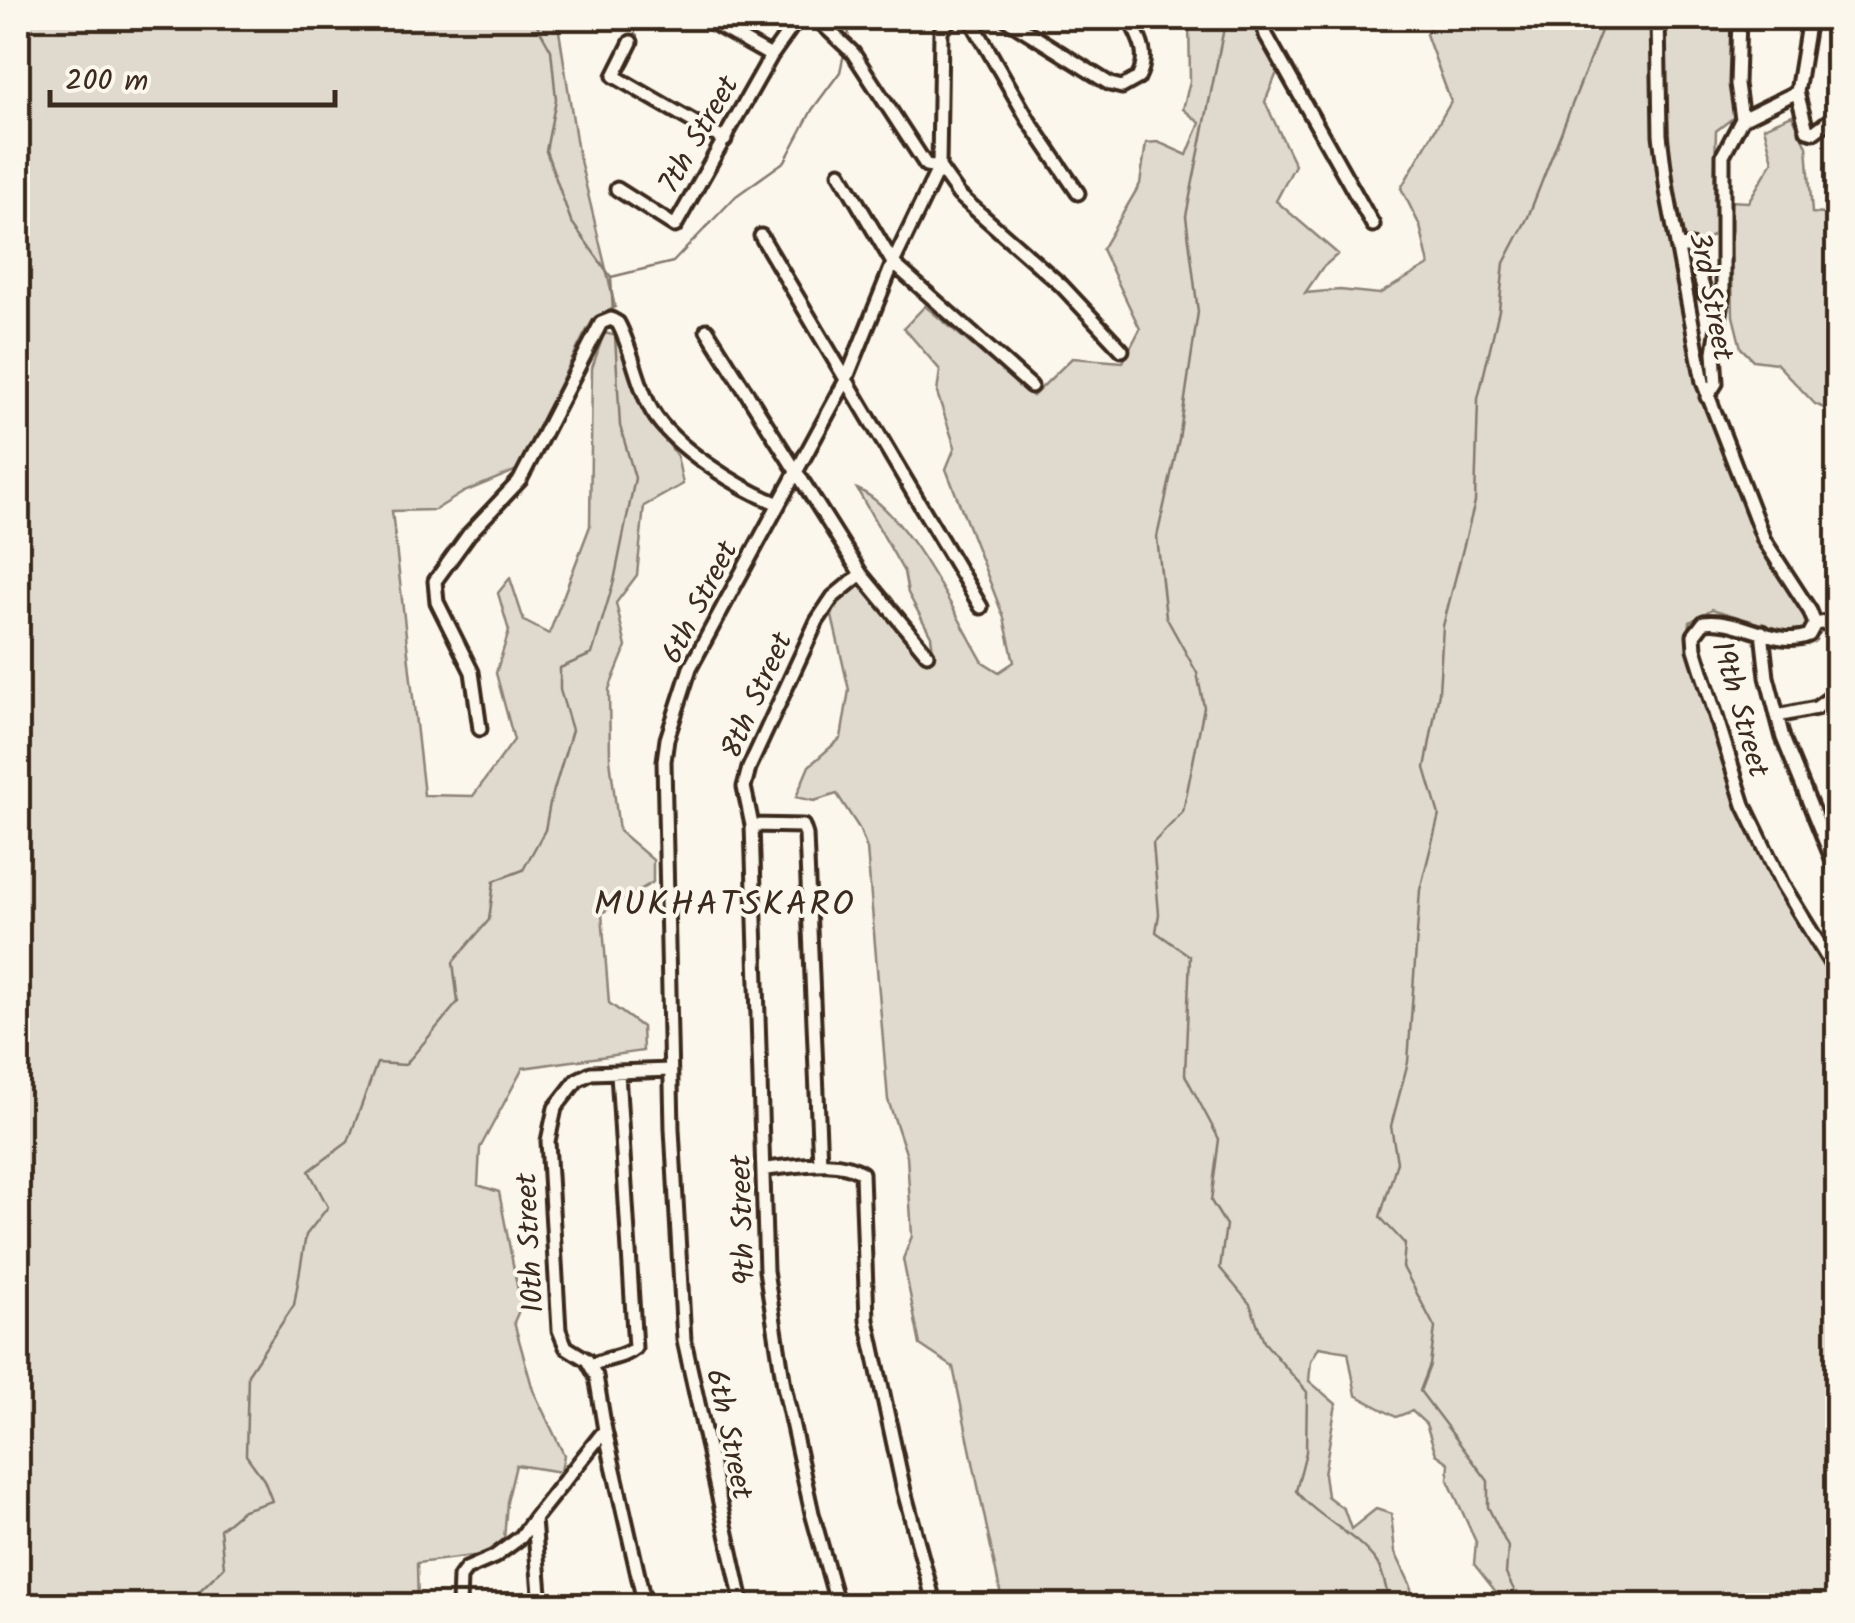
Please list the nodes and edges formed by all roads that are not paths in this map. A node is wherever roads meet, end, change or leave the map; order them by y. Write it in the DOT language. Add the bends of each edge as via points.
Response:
graph roads {
  1 [pos="704,18"];
  2 [pos="798,18"];
  3 [pos="816,18"];
  4 [pos="951,18"];
  5 [pos="970,18"];
  6 [pos="1005,18"];
  7 [pos="1129,18"];
  8 [pos="1261,18"];
  9 [pos="1658,18"];
  10 [pos="1739,18"];
  11 [pos="1809,18"];
  12 [pos="1022,23"];
  13 [pos="630,42"];
  14 [pos="771,56"];
  15 [pos="1798,92"];
  16 [pos="1838,114"];
  17 [pos="1742,120"];
  18 [pos="726,140"];
  19 [pos="939,167"];
  20 [pos="840,173"];
  21 [pos="617,189"];
  22 [pos="1078,193"];
  23 [pos="1373,225"];
  24 [pos="761,236"];
  25 [pos="1677,246"];
  26 [pos="893,263"];
  27 [pos="1723,296"];
  28 [pos="707,330"];
  29 [pos="1122,350"];
  30 [pos="846,380"];
  31 [pos="1031,386"];
  32 [pos="1708,396"];
  33 [pos="796,471"];
  34 [pos="778,504"];
  35 [pos="861,574"];
  36 [pos="981,607"];
  37 [pos="1838,620"];
  38 [pos="1815,624"];
  39 [pos="1762,632"];
  40 [pos="926,654"];
  41 [pos="1838,692"];
  42 [pos="1777,716"];
  43 [pos="480,728"];
  44 [pos="752,824"];
  45 [pos="1838,873"];
  46 [pos="1838,975"];
  47 [pos="670,1070"];
  48 [pos="618,1073"];
  49 [pos="820,1164"];
  50 [pos="766,1169"];
  51 [pos="592,1365"];
  52 [pos="604,1430"];
  53 [pos="534,1518"];
  54 [pos="459,1606"];
  55 [pos="541,1606"];
  56 [pos="645,1606"];
  57 [pos="743,1606"];
  58 [pos="838,1606"];
  59 [pos="936,1606"];
  1 -- 14 [label="street"];
  2 -- 14 [label="street, 7th Street"];
  3 -- 19 [label="street" via="853,54 926,165"];
  4 -- 19 [label="street, 6th Street" via="941,32"];
  5 -- 22 [label="street"];
  6 -- 12 [label="street"];
  7 -- 12 [label="street" via="1145,60 1138,78 1122,87"];
  8 -- 23 [label="street"];
  9 -- 25 [label="street, 3rd Street" via="1660,135"];
  10 -- 17 [label="street"];
  11 -- 15 [label="street"];
  13 -- 18 [label="street" via="614,76"];
  14 -- 18 [label="street, 7th Street"];
  15 -- 16 [label="street" via="1806,130 1814,132"];
  15 -- 17 [label="street"];
  17 -- 27 [label="street" via="1723,155"];
  18 -- 21 [label="street, 7th Street" via="674,226"];
  19 -- 26 [label="street, 6th Street"];
  19 -- 29 [label="street" via="959,196 1062,286"];
  20 -- 26 [label="street"];
  24 -- 30 [label="street"];
  25 -- 27 [label="street" via="1690,247 1704,294"];
  25 -- 32 [label="street, 3rd Street"];
  26 -- 30 [label="street, 6th Street"];
  26 -- 31 [label="street"];
  27 -- 32 [label="street" via="1716,382"];
  28 -- 33 [label="street"];
  30 -- 33 [label="street, 6th Street"];
  30 -- 36 [label="street"];
  32 -- 38 [label="street, 3rd Street" via="1764,540"];
  33 -- 34 [label="street, 6th Street"];
  33 -- 35 [label="street"];
  34 -- 43 [label="street" via="668,431 652,410 618,323 600,322 520,480 435,581 437,602 472,672"];
  34 -- 47 [label="street, 6th Street" via="690,668 667,739"];
  35 -- 40 [label="street"];
  35 -- 44 [label="street, 8th Street" via="833,596 817,621 749,768 744,787"];
  37 -- 38 [label="street"];
  38 -- 39 [label="street, 19th Street" via="1803,638"];
  39 -- 42 [label="street"];
  39 -- 46 [label="street, 19th Street" via="1704,622 1694,634 1695,648 1744,805"];
  41 -- 42 [label="street" via="1816,708"];
  42 -- 45 [label="street"];
  44 -- 49 [label="street" via="794,824 806,835"];
  44 -- 50 [label="street, 9th Street"];
  47 -- 48 [label="street, 10th Street"];
  47 -- 57 [label="street, 6th Street" via="684,1340"];
  48 -- 51 [label="street" via="635,1348"];
  48 -- 51 [label="street, 10th Street" via="577,1080 555,1108 548,1141 560,1330 566,1347"];
  49 -- 50 [label="street"];
  49 -- 59 [label="street" via="862,1173 866,1320"];
  50 -- 58 [label="street, 9th Street" via="766,1271 784,1386"];
  51 -- 52 [label="street"];
  52 -- 53 [label="street"];
  52 -- 56 [label="street"];
  53 -- 54 [label="street" via="494,1557 466,1569"];
  53 -- 55 [label="street"];
}
